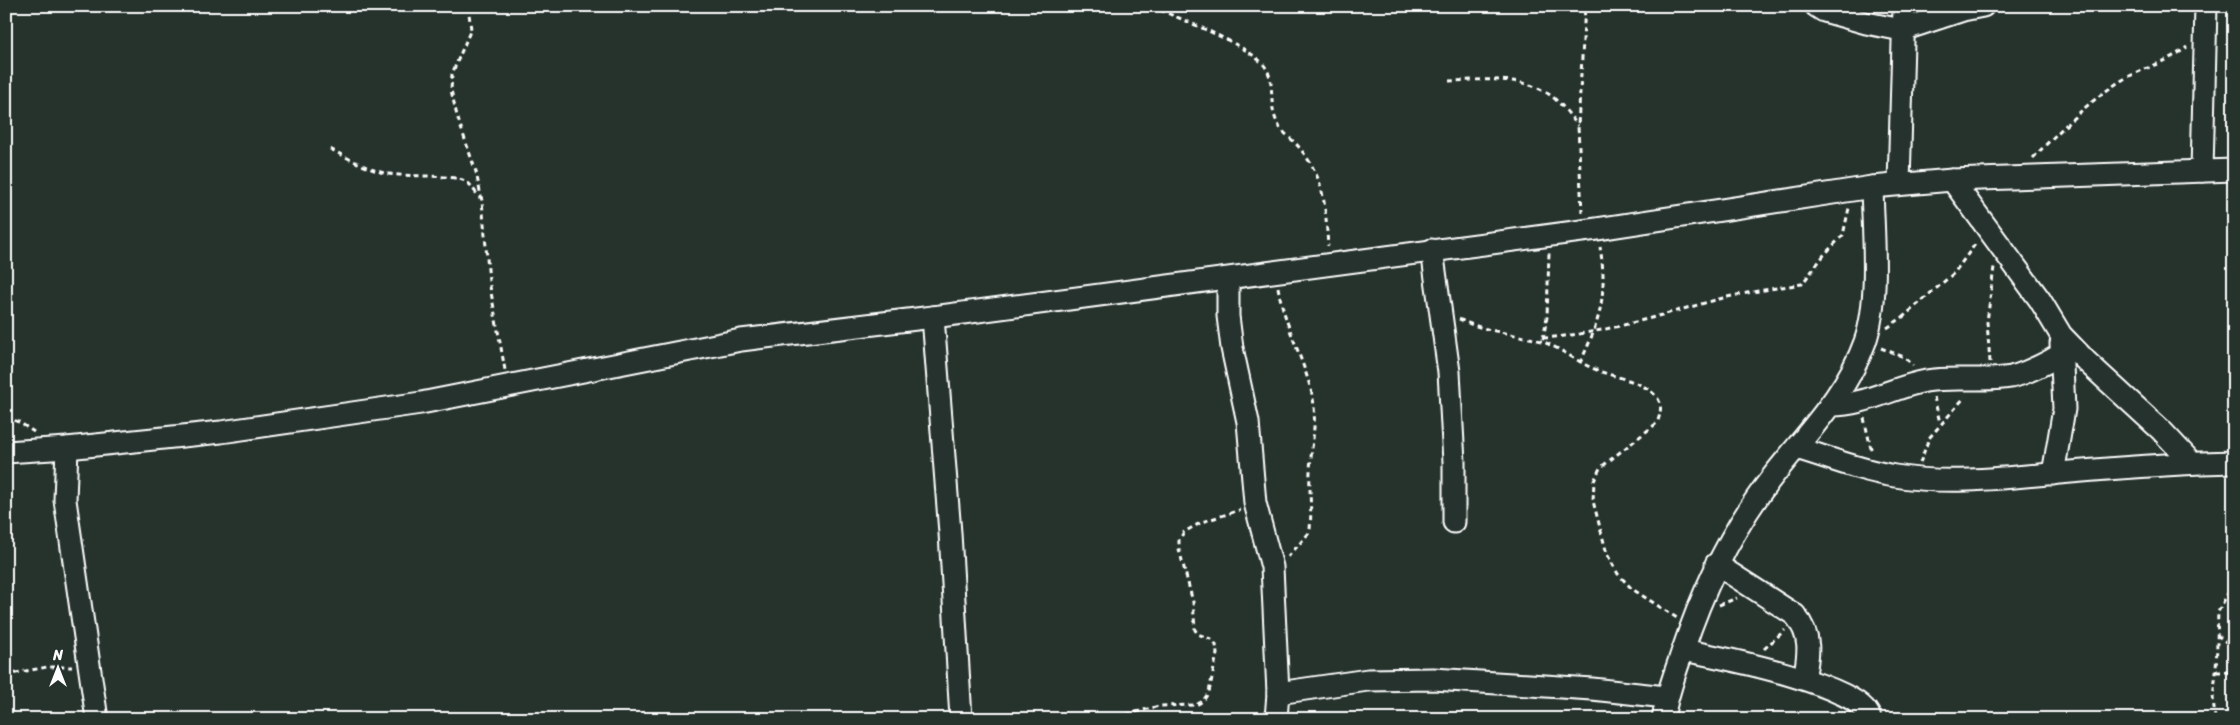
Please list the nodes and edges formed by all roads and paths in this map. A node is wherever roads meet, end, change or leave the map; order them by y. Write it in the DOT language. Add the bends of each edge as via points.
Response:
graph roads {
  1 [pos="468,6"];
  2 [pos="1152,6"];
  3 [pos="1585,6"];
  4 [pos="1816,6"];
  5 [pos="1904,6"];
  6 [pos="1983,6"];
  7 [pos="2206,6"];
  8 [pos="1902,30"];
  9 [pos="2190,45"];
  10 [pos="1449,81"];
  11 [pos="1578,126"];
  12 [pos="330,149"];
  13 [pos="2234,170"];
  14 [pos="2202,171"];
  15 [pos="2016,177"];
  16 [pos="1952,180"];
  17 [pos="1899,184"];
  18 [pos="1863,189"];
  19 [pos="482,201"];
  20 [pos="1986,226"];
  21 [pos="1590,230"];
  22 [pos="1548,235"];
  23 [pos="2001,244"];
  24 [pos="1432,250"];
  25 [pos="1330,264"];
  26 [pos="1276,272"];
  27 [pos="1228,278"];
  28 [pos="1441,310"];
  29 [pos="933,317"];
  30 [pos="1595,331"];
  31 [pos="1542,340"];
  32 [pos="1865,340"];
  33 [pos="2061,345"];
  34 [pos="1580,364"];
  35 [pos="1986,379"];
  36 [pos="1928,381"];
  37 [pos="508,386"];
  38 [pos="1858,403"];
  39 [pos="1830,404"];
  40 [pos="6,418"];
  41 [pos="1940,423"];
  42 [pos="58,448"];
  43 [pos="1797,448"];
  44 [pos="6,452"];
  45 [pos="2234,462"];
  46 [pos="2192,463"];
  47 [pos="1872,471"];
  48 [pos="2053,474"];
  49 [pos="1916,478"];
  50 [pos="1255,503"];
  51 [pos="1454,522"];
  52 [pos="1716,564"];
  53 [pos="2234,582"];
  54 [pos="1273,584"];
  55 [pos="1756,590"];
  56 [pos="1795,615"];
  57 [pos="1693,620"];
  58 [pos="2217,636"];
  59 [pos="2234,648"];
  60 [pos="1683,650"];
  61 [pos="1762,650"];
  62 [pos="90,669"];
  63 [pos="2216,672"];
  64 [pos="2234,672"];
  65 [pos="6,675"];
  66 [pos="1804,679"];
  67 [pos="1278,693"];
  68 [pos="1666,697"];
  69 [pos="97,719"];
  70 [pos="962,719"];
  71 [pos="1109,719"];
  72 [pos="1276,719"];
  73 [pos="1663,719"];
  74 [pos="1870,719"];
  75 [pos="2215,719"];
  1 -- 19 [label="path" via="471,29 452,74 451,90"];
  2 -- 25 [label="path" via="1254,55 1266,68 1271,82 1270,100 1274,116 1280,129 1298,146 1313,168 1321,188"];
  3 -- 11 [label="path"];
  4 -- 8 [label="street" via="1866,23"];
  5 -- 8 [label="street"];
  6 -- 8 [label="street"];
  7 -- 14 [label="street"];
  8 -- 17 [label="street"];
  9 -- 15 [label="path" via="2176,56 2117,83 2046,145"];
  10 -- 11 [label="path" via="1507,80 1530,86 1554,98"];
  11 -- 21 [label="path"];
  12 -- 19 [label="path" via="383,173 403,177 455,177 467,182"];
  13 -- 14 [label="street"];
  14 -- 15 [label="street"];
  15 -- 16 [label="street"];
  16 -- 17 [label="street"];
  16 -- 20 [label="street"];
  17 -- 18 [label="street"];
  18 -- 21 [label="street"];
  18 -- 30 [label="path" via="1843,235 1802,284 1726,297"];
  18 -- 32 [label="street" via="1874,269"];
  19 -- 37 [label="path" via="489,281"];
  20 -- 23 [label="street"];
  20 -- 32 [label="path" via="1954,273 1903,317"];
  21 -- 22 [label="street"];
  21 -- 30 [label="path" via="1603,282"];
  22 -- 24 [label="street"];
  22 -- 31 [label="path" via="1549,281"];
  23 -- 33 [label="street" via="2040,300"];
  23 -- 35 [label="path" via="1993,269 1987,322 1989,352"];
  24 -- 25 [label="street"];
  24 -- 28 [label="street"];
  25 -- 26 [label="street"];
  26 -- 27 [label="street"];
  26 -- 54 [label="path" via="1281,304 1304,361 1313,396 1314,419 1309,533 1290,554"];
  27 -- 29 [label="street"];
  27 -- 50 [label="street" via="1228,316 1248,422"];
  28 -- 31 [label="path" via="1488,330"];
  28 -- 51 [label="street" via="1451,405"];
  29 -- 37 [label="street" via="741,340"];
  29 -- 70 [label="street"];
  30 -- 31 [label="path"];
  30 -- 34 [label="path"];
  31 -- 34 [label="path"];
  32 -- 36 [label="path" via="1904,358"];
  32 -- 39 [label="street" via="1851,372"];
  33 -- 35 [label="street" via="2027,372"];
  33 -- 46 [label="street" via="2087,362"];
  33 -- 48 [label="street" via="2064,409"];
  34 -- 57 [label="path" via="1645,388 1660,404 1661,414 1657,423 1600,468 1594,481 1593,501 1607,554 1618,574 1657,607"];
  35 -- 36 [label="street"];
  35 -- 41 [label="path"];
  36 -- 38 [label="street"];
  36 -- 41 [label="path"];
  37 -- 42 [label="street" via="421,404 220,432"];
  38 -- 39 [label="street"];
  38 -- 47 [label="path" via="1871,440"];
  39 -- 43 [label="street"];
  40 -- 42 [label="path" via="30,428"];
  41 -- 49 [label="path" via="1929,438"];
  42 -- 44 [label="street"];
  42 -- 62 [label="street"];
  43 -- 47 [label="street"];
  43 -- 52 [label="street" via="1746,512"];
  45 -- 46 [label="street"];
  46 -- 48 [label="street"];
  47 -- 49 [label="street"];
  48 -- 49 [label="street" via="2007,479"];
  50 -- 54 [label="street" via="1272,567"];
  50 -- 71 [label="path" via="1202,522 1184,532 1179,540 1193,602 1195,630 1216,645 1214,676 1206,697 1196,705 1159,706"];
  52 -- 55 [label="street"];
  52 -- 57 [label="street"];
  53 -- 58 [label="path" via="2218,612"];
  54 -- 67 [label="street"];
  55 -- 56 [label="street"];
  55 -- 57 [label="path"];
  56 -- 61 [label="path" via="1782,634"];
  56 -- 66 [label="street" via="1805,626 1808,641"];
  57 -- 60 [label="street"];
  58 -- 59 [label="path"];
  58 -- 63 [label="path"];
  60 -- 66 [label="street"];
  60 -- 68 [label="street"];
  62 -- 65 [label="path" via="47,667"];
  62 -- 69 [label="street"];
  63 -- 64 [label="path"];
  63 -- 75 [label="path"];
  66 -- 74 [label="street" via="1851,698 1866,709"];
  67 -- 68 [label="street" via="1368,680 1433,679"];
  67 -- 72 [label="street"];
  68 -- 73 [label="street"];
}
